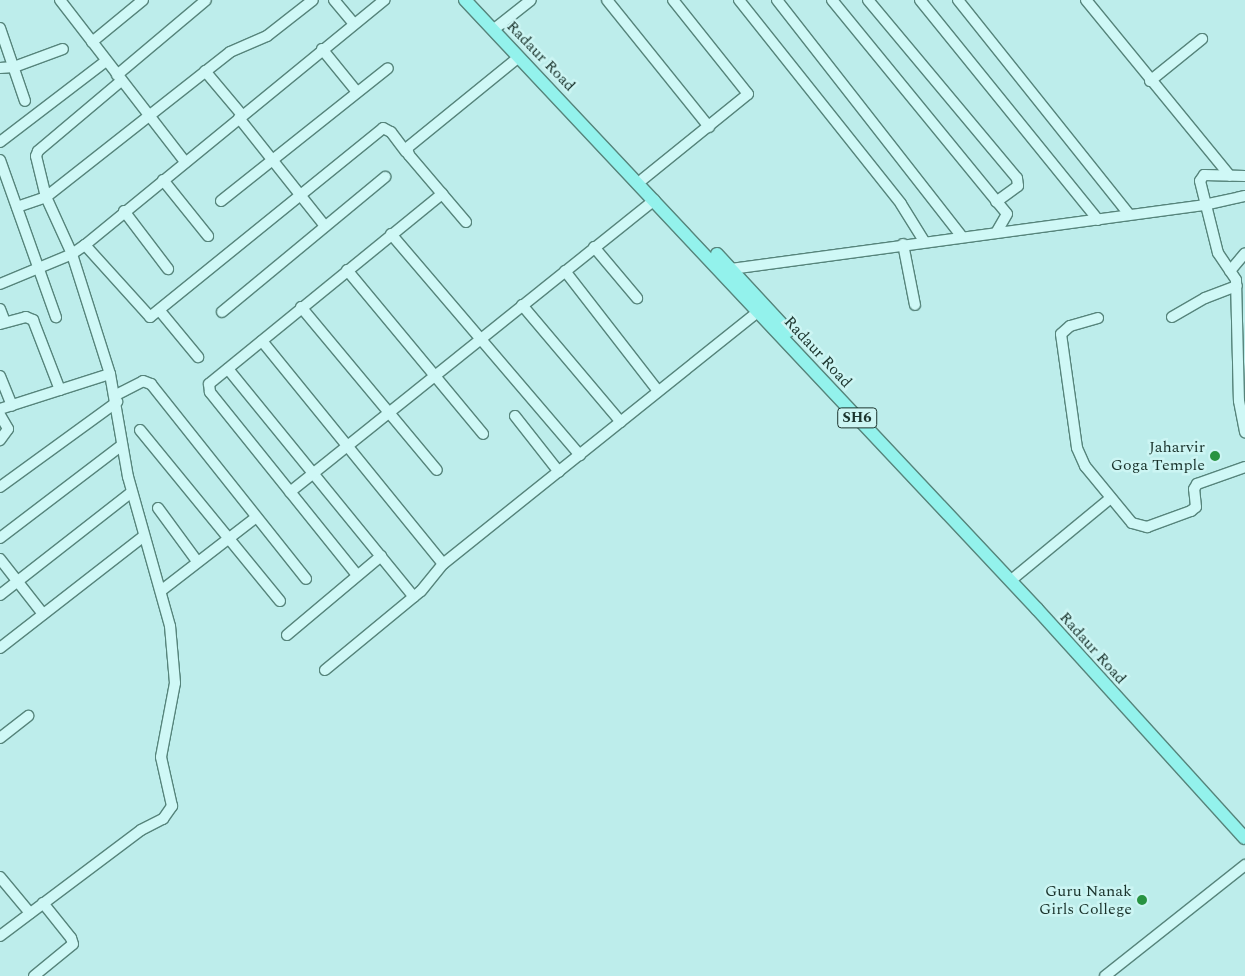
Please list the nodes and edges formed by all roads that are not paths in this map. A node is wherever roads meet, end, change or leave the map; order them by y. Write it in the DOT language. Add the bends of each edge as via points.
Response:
graph roads {
  1 [pos="60,0"];
  2 [pos="143,0"];
  3 [pos="206,0"];
  4 [pos="313,0"];
  5 [pos="334,0"];
  6 [pos="384,0"];
  7 [pos="465,0"];
  8 [pos="476,0"];
  9 [pos="531,0"];
  10 [pos="607,0"];
  11 [pos="673,0"];
  12 [pos="739,0"];
  13 [pos="777,0"];
  14 [pos="832,0"];
  15 [pos="868,0"];
  16 [pos="920,0"];
  17 [pos="958,0"];
  18 [pos="1086,0"];
  19 [pos="353,23"];
  20 [pos="496,27"];
  21 [pos="1,35"];
  22 [pos="1202,39"];
  23 [pos="92,42"];
  24 [pos="63,49"];
  25 [pos="322,49"];
  26 [pos="519,57"];
  27 [pos="106,61"];
  28 [pos="14,67"];
  29 [pos="0,68"];
  30 [pos="388,68"];
  31 [pos="205,72"];
  32 [pos="119,78"];
  33 [pos="1150,81"];
  34 [pos="357,92"];
  35 [pos="25,101"];
  36 [pos="147,115"];
  37 [pos="240,116"];
  38 [pos="709,127"];
  39 [pos="0,142"];
  40 [pos="406,152"];
  41 [pos="0,160"];
  42 [pos="272,160"];
  43 [pos="185,162"];
  44 [pos="1230,176"];
  45 [pos="1245,176"];
  46 [pos="385,177"];
  47 [pos="644,179"];
  48 [pos="163,180"];
  49 [pos="300,194"];
  50 [pos="442,194"];
  51 [pos="1245,196"];
  52 [pos="46,197"];
  53 [pos="654,200"];
  54 [pos="221,201"];
  55 [pos="996,202"];
  56 [pos="1204,205"];
  57 [pos="17,207"];
  58 [pos="124,211"];
  59 [pos="1129,214"];
  60 [pos="1098,220"];
  61 [pos="466,222"];
  62 [pos="325,226"];
  63 [pos="996,233"];
  64 [pos="392,234"];
  65 [pos="208,236"];
  66 [pos="962,236"];
  67 [pos="924,241"];
  68 [pos="903,244"];
  69 [pos="85,245"];
  70 [pos="594,247"];
  71 [pos="1245,253"];
  72 [pos="72,254"];
  73 [pos="39,266"];
  74 [pos="168,269"];
  75 [pos="731,269"];
  76 [pos="347,270"];
  77 [pos="565,271"];
  78 [pos="1230,272"];
  79 [pos="0,284"];
  80 [pos="1240,291"];
  81 [pos="637,298"];
  82 [pos="522,305"];
  83 [pos="915,305"];
  84 [pos="301,306"];
  85 [pos="0,309"];
  86 [pos="160,311"];
  87 [pos="222,312"];
  88 [pos="758,312"];
  89 [pos="56,317"];
  90 [pos="1172,317"];
  91 [pos="1098,318"];
  92 [pos="2,323"];
  93 [pos="262,340"];
  94 [pos="481,340"];
  95 [pos="1242,344"];
  96 [pos="198,357"];
  97 [pos="228,369"];
  98 [pos="110,374"];
  99 [pos="0,376"];
  100 [pos="436,377"];
  101 [pos="60,390"];
  102 [pos="658,391"];
  103 [pos="116,399"];
  104 [pos="12,406"];
  105 [pos="0,409"];
  106 [pos="391,413"];
  107 [pos="0,415"];
  108 [pos="516,416"];
  109 [pos="621,422"];
  110 [pos="140,430"];
  111 [pos="1245,432"];
  112 [pos="483,434"];
  113 [pos="0,440"];
  114 [pos="122,445"];
  115 [pos="348,447"];
  116 [pos="580,455"];
  117 [pos="1245,467"];
  118 [pos="437,470"];
  119 [pos="559,472"];
  120 [pos="315,474"];
  121 [pos="0,487"];
  122 [pos="132,492"];
  123 [pos="290,492"];
  124 [pos="1111,498"];
  125 [pos="158,508"];
  126 [pos="255,518"];
  127 [pos="144,536"];
  128 [pos="0,538"];
  129 [pos="226,539"];
  130 [pos="381,556"];
  131 [pos="0,559"];
  132 [pos="197,561"];
  133 [pos="444,564"];
  134 [pos="357,575"];
  135 [pos="1015,577"];
  136 [pos="306,579"];
  137 [pos="18,581"];
  138 [pos="162,590"];
  139 [pos="0,594"];
  140 [pos="414,597"];
  141 [pos="280,601"];
  142 [pos="43,614"];
  143 [pos="287,635"];
  144 [pos="0,648"];
  145 [pos="325,670"];
  146 [pos="28,716"];
  147 [pos="0,738"];
  148 [pos="1245,827"];
  149 [pos="1245,838"];
  150 [pos="1245,865"];
  151 [pos="0,877"];
  152 [pos="43,903"];
  153 [pos="30,913"];
  154 [pos="0,936"];
  155 [pos="36,975"];
  156 [pos="1105,976"];
  1 -- 23 [label="street"];
  2 -- 23 [label="street"];
  3 -- 32 [label="street"];
  4 -- 31 [label="street" via="267,36 238,48"];
  5 -- 19 [label="street"];
  6 -- 19 [label="street"];
  7 -- 20 [label="main road, Radaur Road / SH6"];
  8 -- 20 [label="main road, Radaur Road / SH6"];
  9 -- 20 [label="street"];
  10 -- 38 [label="street"];
  11 -- 38 [label="street" via="748,94"];
  12 -- 67 [label="street" via="901,204"];
  13 -- 66 [label="street"];
  14 -- 55 [label="street"];
  15 -- 55 [label="street" via="1017,178 1018,186"];
  16 -- 60 [label="street"];
  17 -- 59 [label="street"];
  18 -- 33 [label="street"];
  19 -- 25 [label="street"];
  20 -- 26 [label="main road, Radaur Road / SH6"];
  20 -- 47 [label="main road, Radaur Road / SH6"];
  21 -- 28 [label="street"];
  22 -- 33 [label="street"];
  23 -- 27 [label="street"];
  24 -- 28 [label="street"];
  25 -- 34 [label="street"];
  25 -- 37 [label="street"];
  26 -- 40 [label="street" via="411,144"];
  26 -- 53 [label="main road, Radaur Road / SH6"];
  27 -- 32 [label="street"];
  27 -- 39 [label="street"];
  28 -- 29 [label="street"];
  28 -- 35 [label="street"];
  30 -- 34 [label="street"];
  31 -- 36 [label="street"];
  31 -- 37 [label="street"];
  32 -- 36 [label="street"];
  32 -- 52 [label="street" via="38,152"];
  33 -- 44 [label="street"];
  34 -- 42 [label="street"];
  36 -- 43 [label="street"];
  36 -- 52 [label="street"];
  37 -- 42 [label="street"];
  37 -- 43 [label="street"];
  38 -- 47 [label="street"];
  40 -- 49 [label="street" via="391,132 383,128"];
  40 -- 50 [label="street"];
  41 -- 57 [label="street"];
  42 -- 49 [label="street"];
  42 -- 54 [label="street"];
  43 -- 48 [label="street"];
  44 -- 45 [label="street"];
  44 -- 56 [label="street" via="1202,176"];
  46 -- 62 [label="street"];
  47 -- 75 [label="main road, Radaur Road / SH6"];
  48 -- 58 [label="street"];
  48 -- 65 [label="street"];
  49 -- 62 [label="street"];
  49 -- 86 [label="street"];
  50 -- 61 [label="street"];
  50 -- 64 [label="street"];
  51 -- 56 [label="street"];
  52 -- 57 [label="street"];
  52 -- 72 [label="street"];
  53 -- 70 [label="street"];
  53 -- 88 [label="main road, Radaur Road / SH6"];
  55 -- 63 [label="street" via="1008,218"];
  56 -- 59 [label="street"];
  56 -- 78 [label="street" via="1218,253"];
  57 -- 73 [label="street"];
  58 -- 69 [label="street"];
  58 -- 74 [label="street"];
  59 -- 60 [label="street"];
  60 -- 63 [label="street"];
  62 -- 87 [label="street"];
  63 -- 66 [label="street"];
  64 -- 76 [label="street"];
  64 -- 94 [label="street"];
  66 -- 67 [label="street"];
  67 -- 68 [label="street"];
  68 -- 75 [label="street"];
  68 -- 83 [label="street"];
  69 -- 72 [label="street"];
  69 -- 86 [label="street" via="145,315 150,317"];
  70 -- 77 [label="street"];
  70 -- 81 [label="street"];
  71 -- 78 [label="street"];
  72 -- 73 [label="street"];
  72 -- 98 [label="street"];
  73 -- 79 [label="street"];
  73 -- 89 [label="street"];
  75 -- 135 [label="main road, Radaur Road / SH6"];
  76 -- 84 [label="street"];
  76 -- 100 [label="street"];
  77 -- 82 [label="street"];
  77 -- 102 [label="street"];
  78 -- 80 [label="street"];
  80 -- 90 [label="street" via="1205,298"];
  80 -- 95 [label="street"];
  82 -- 94 [label="street"];
  82 -- 109 [label="street"];
  84 -- 93 [label="street"];
  84 -- 106 [label="street"];
  85 -- 92 [label="street"];
  86 -- 96 [label="street"];
  88 -- 102 [label="street"];
  88 -- 149 [label="main road, Radaur Road / SH6" via="1037,609"];
  91 -- 124 [label="street" via="1070,326 1060,338 1077,448 1085,466"];
  92 -- 101 [label="street" via="26,316 33,320"];
  93 -- 97 [label="street"];
  93 -- 115 [label="street"];
  94 -- 100 [label="street"];
  94 -- 116 [label="street"];
  95 -- 111 [label="street" via="1239,401"];
  97 -- 120 [label="street"];
  97 -- 123 [label="street" via="208,388"];
  98 -- 101 [label="street"];
  98 -- 103 [label="street"];
  99 -- 104 [label="street"];
  100 -- 106 [label="street"];
  100 -- 112 [label="street"];
  101 -- 104 [label="street"];
  102 -- 109 [label="street"];
  103 -- 114 [label="street"];
  103 -- 121 [label="street"];
  103 -- 126 [label="street" via="143,381 151,384"];
  104 -- 105 [label="street"];
  106 -- 115 [label="street"];
  106 -- 118 [label="street"];
  107 -- 113 [label="street" via="8,432"];
  108 -- 119 [label="street"];
  109 -- 116 [label="street"];
  110 -- 129 [label="street"];
  114 -- 122 [label="street"];
  114 -- 128 [label="street"];
  115 -- 120 [label="street"];
  115 -- 133 [label="street"];
  116 -- 119 [label="street"];
  117 -- 124 [label="street" via="1197,484 1194,488 1194,510 1147,526 1132,523"];
  119 -- 133 [label="street"];
  120 -- 123 [label="street"];
  120 -- 130 [label="street"];
  122 -- 127 [label="street"];
  122 -- 137 [label="street"];
  123 -- 134 [label="street"];
  124 -- 135 [label="street"];
  125 -- 132 [label="street"];
  126 -- 129 [label="street"];
  126 -- 136 [label="street"];
  127 -- 138 [label="street"];
  127 -- 142 [label="street"];
  129 -- 132 [label="street"];
  129 -- 141 [label="street"];
  130 -- 134 [label="street"];
  130 -- 140 [label="street"];
  131 -- 137 [label="street"];
  132 -- 138 [label="street"];
  133 -- 140 [label="street"];
  134 -- 143 [label="street"];
  135 -- 148 [label="main road, Radaur Road / SH6"];
  137 -- 139 [label="street"];
  137 -- 142 [label="street"];
  138 -- 152 [label="street" via="175,666 161,757 171,811"];
  140 -- 145 [label="street"];
  142 -- 144 [label="street"];
  146 -- 147 [label="street"];
  150 -- 156 [label="street"];
  151 -- 153 [label="street"];
  152 -- 153 [label="street"];
  152 -- 155 [label="street" via="73,944"];
  153 -- 154 [label="street"];
}
